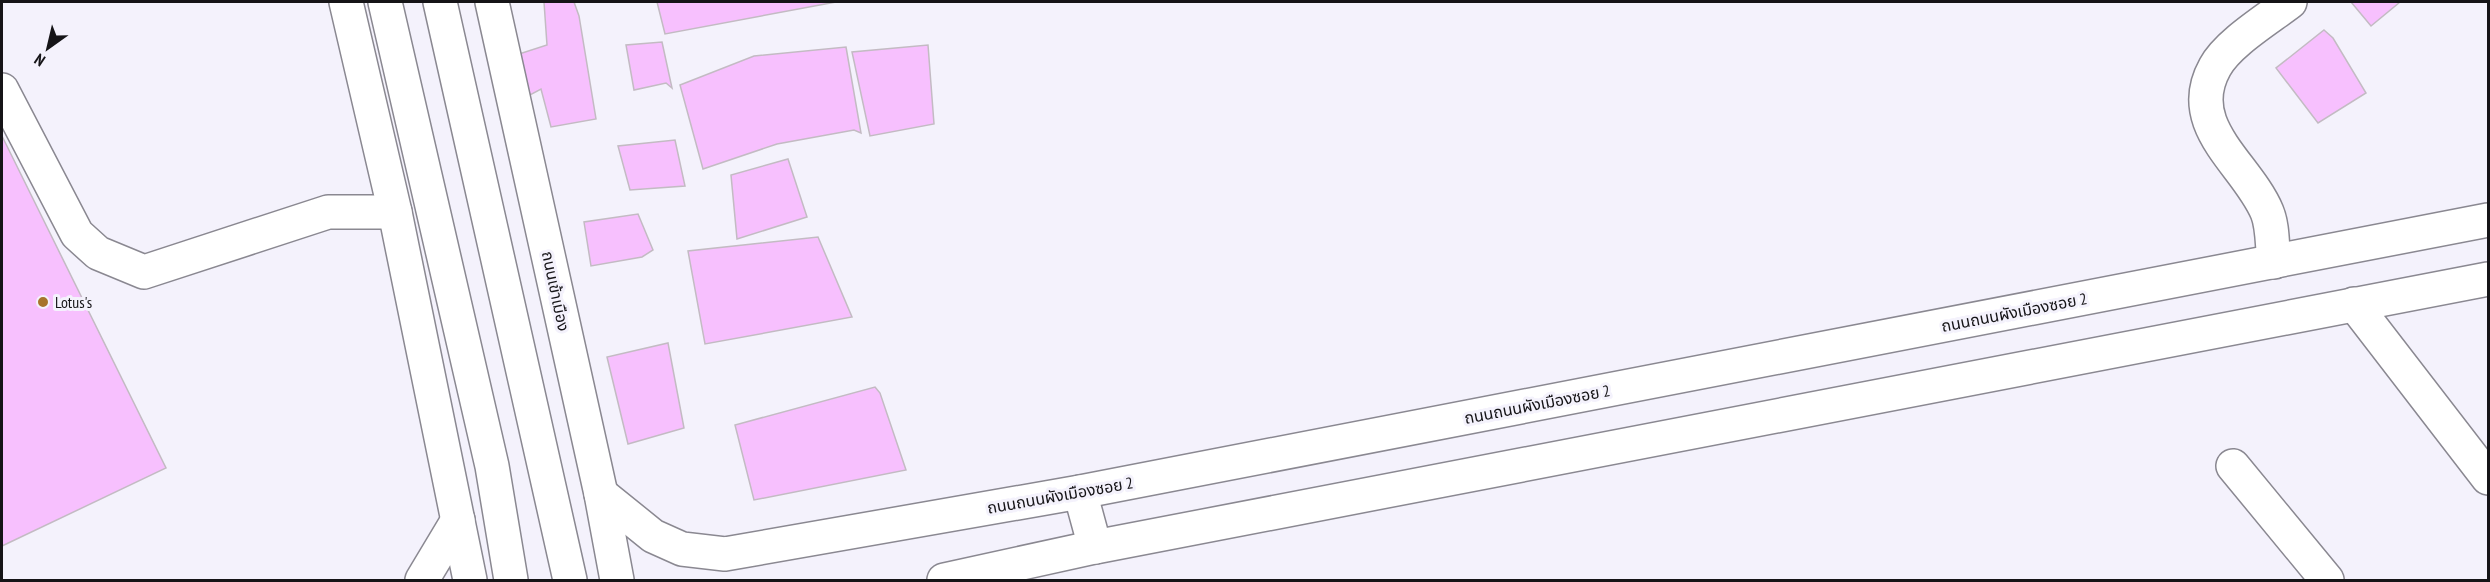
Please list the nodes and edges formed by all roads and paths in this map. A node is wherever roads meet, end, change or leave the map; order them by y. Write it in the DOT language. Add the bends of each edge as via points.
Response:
graph roads {
  1 [pos="346,2"];
  2 [pos="386,2"];
  3 [pos="440,2"];
  4 [pos="492,2"];
  5 [pos="2290,2"];
  6 [pos="2,90"];
  7 [pos="394,212"];
  8 [pos="2488,220"];
  9 [pos="2274,262"];
  10 [pos="2488,279"];
  11 [pos="2354,304"];
  12 [pos="2233,466"];
  13 [pos="2488,478"];
  14 [pos="1080,492"];
  15 [pos="601,494"];
  16 [pos="458,520"];
  17 [pos="1095,547"];
  18 [pos="422,580"];
  19 [pos="470,580"];
  20 [pos="511,580"];
  21 [pos="570,580"];
  22 [pos="617,580"];
  23 [pos="944,580"];
  24 [pos="2327,580"];
  1 -- 7 [label="main road"];
  2 -- 20 [label="main road" via="492,466"];
  3 -- 21 [label="main road"];
  4 -- 15 [label="main road, ถนนเข้าเมือง"];
  5 -- 9 [label="main road" via="2235,44 2215,66 2206,90 2207,115 2218,141 2268,214"];
  6 -- 7 [label="main road" via="77,234 98,253 131,268 144,272 328,212"];
  7 -- 16 [label="main road"];
  8 -- 9 [label="main road, ถนนถนนผังเมืองซอย 2"];
  9 -- 14 [label="main road, ถนนถนนผังเมืองซอย 2"];
  10 -- 11 [label="main road"];
  11 -- 13 [label="main road"];
  11 -- 17 [label="main road"];
  12 -- 24 [label="main road"];
  14 -- 15 [label="main road, ถนนถนนผังเมืองซอย 2" via="725,554 682,549 653,537"];
  14 -- 17 [label="main road"];
  15 -- 22 [label="main road, ถนนเข้าเมือง"];
  16 -- 18 [label="main road"];
  16 -- 19 [label="main road"];
  17 -- 23 [label="main road"];
}
